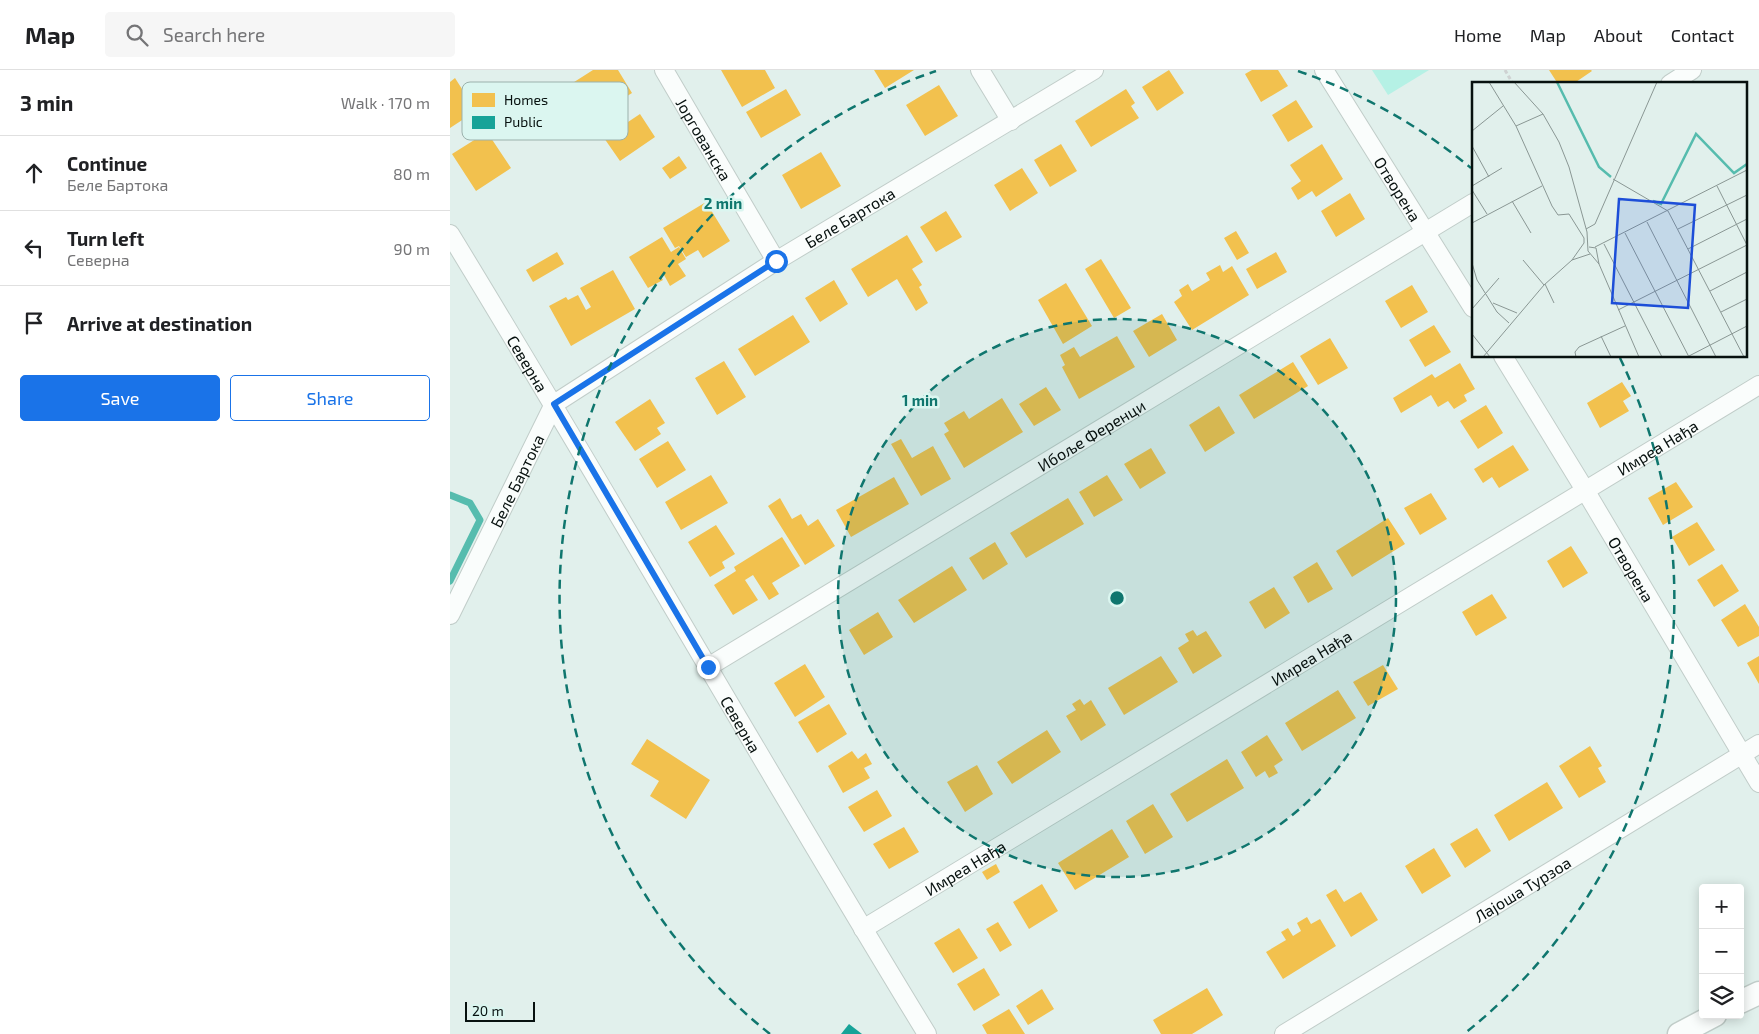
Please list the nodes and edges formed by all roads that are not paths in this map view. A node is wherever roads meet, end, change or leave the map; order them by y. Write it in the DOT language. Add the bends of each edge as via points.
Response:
graph roads {
  1 [pos="664,70"];
  2 [pos="980,70"];
  3 [pos="1094,70"];
  4 [pos="1324,70"];
  5 [pos="1692,70"];
  6 [pos="1673,82"];
  7 [pos="1011,120"];
  8 [pos="1472,204"];
  9 [pos="1426,232"];
  10 [pos="450,234"];
  11 [pos="776,261"];
  12 [pos="1472,306"];
  13 [pos="1504,358"];
  14 [pos="1759,385"];
  15 [pos="554,404"];
  16 [pos="1585,490"];
  17 [pos="450,615"];
  18 [pos="708,667"];
  19 [pos="1759,744"];
  20 [pos="1743,754"];
  21 [pos="1759,783"];
  22 [pos="863,929"];
  23 [pos="1759,992"];
  24 [pos="1744,1000"];
  25 [pos="1707,1019"];
  26 [pos="927,1034"];
  27 [pos="1284,1034"];
  28 [pos="1679,1034"];
  1 -- 11 [label="street, Јоргованска"];
  2 -- 7 [label="street"];
  3 -- 7 [label="street, Беле Бартока"];
  4 -- 9 [label="street, Отворена"];
  5 -- 6 [label="street"];
  7 -- 11 [label="street, Беле Бартока"];
  8 -- 9 [label="street, Ибоље Ференци"];
  9 -- 12 [label="street, Отворена"];
  9 -- 18 [label="street, Ибоље Ференци"];
  10 -- 15 [label="street, Северна"];
  11 -- 15 [label="street, Беле Бартока"];
  13 -- 16 [label="street, Отворена"];
  14 -- 16 [label="street, Имреа Нађа"];
  15 -- 17 [label="street, Беле Бартока"];
  15 -- 18 [label="street, Северна"];
  16 -- 20 [label="street, Отворена"];
  16 -- 22 [label="street, Имреа Нађа"];
  18 -- 22 [label="street, Северна"];
  19 -- 20 [label="street, Лајоша Турзоа"];
  20 -- 21 [label="street, Отворена"];
  20 -- 27 [label="street, Лајоша Турзоа"];
  22 -- 26 [label="street, Северна"];
  23 -- 24 [label="street"];
  25 -- 28 [label="street"];
}
